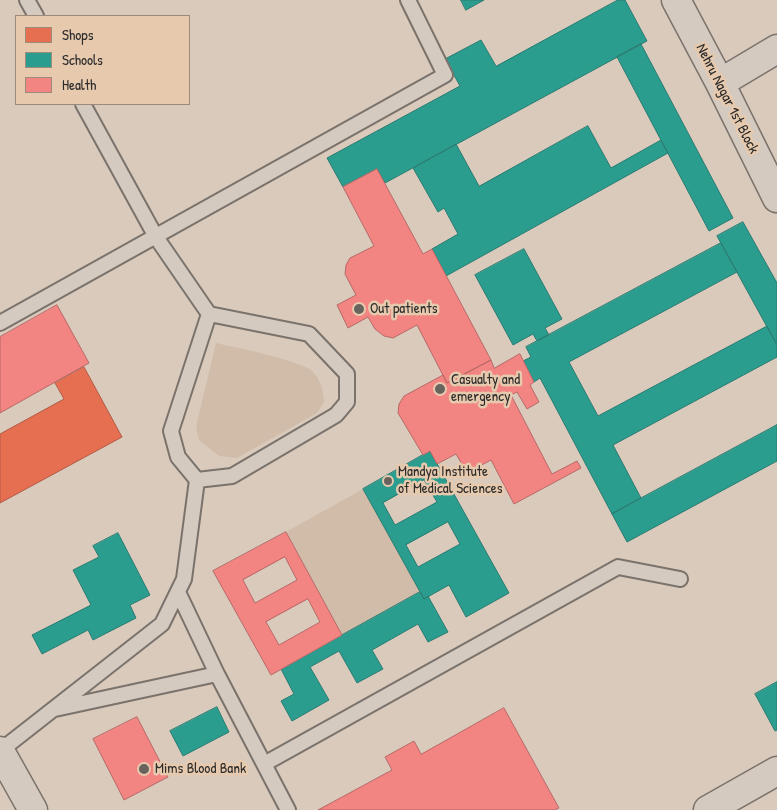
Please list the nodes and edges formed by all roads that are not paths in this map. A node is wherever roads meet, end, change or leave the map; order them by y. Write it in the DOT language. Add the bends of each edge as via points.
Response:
graph roads {
  1 [pos="27,0"];
  2 [pos="408,0"];
  3 [pos="676,0"];
  4 [pos="35,15"];
  5 [pos="777,49"];
  6 [pos="720,83"];
  7 [pos="85,105"];
  8 [pos="777,198"];
  9 [pos="156,237"];
  10 [pos="209,314"];
  11 [pos="0,323"];
  12 [pos="196,480"];
  13 [pos="680,579"];
  14 [pos="178,592"];
  15 [pos="217,674"];
  16 [pos="52,710"];
  17 [pos="0,751"];
  18 [pos="264,764"];
  19 [pos="777,771"];
  20 [pos="33,810"];
  21 [pos="288,810"];
  22 [pos="708,810"];
  1 -- 4 [label="lane"];
  2 -- 9 [label="lane" via="445,75"];
  3 -- 6 [label="street, Nehru Nagar 1st Block"];
  5 -- 6 [label="street"];
  6 -- 8 [label="street, Nehru Nagar 1st Block"];
  7 -- 9 [label="lane"];
  9 -- 10 [label="lane"];
  9 -- 11 [label="lane"];
  10 -- 12 [label="lane" via="171,431 178,457"];
  10 -- 12 [label="lane" via="309,334 347,374 348,402 336,415 232,476"];
  12 -- 14 [label="lane" via="184,579"];
  13 -- 18 [label="lane" via="618,567"];
  14 -- 15 [label="lane"];
  14 -- 16 [label="lane" via="162,624"];
  15 -- 16 [label="lane"];
  15 -- 18 [label="lane"];
  16 -- 17 [label="lane"];
  17 -- 20 [label="street"];
  18 -- 21 [label="lane"];
  19 -- 22 [label="street"];
}
